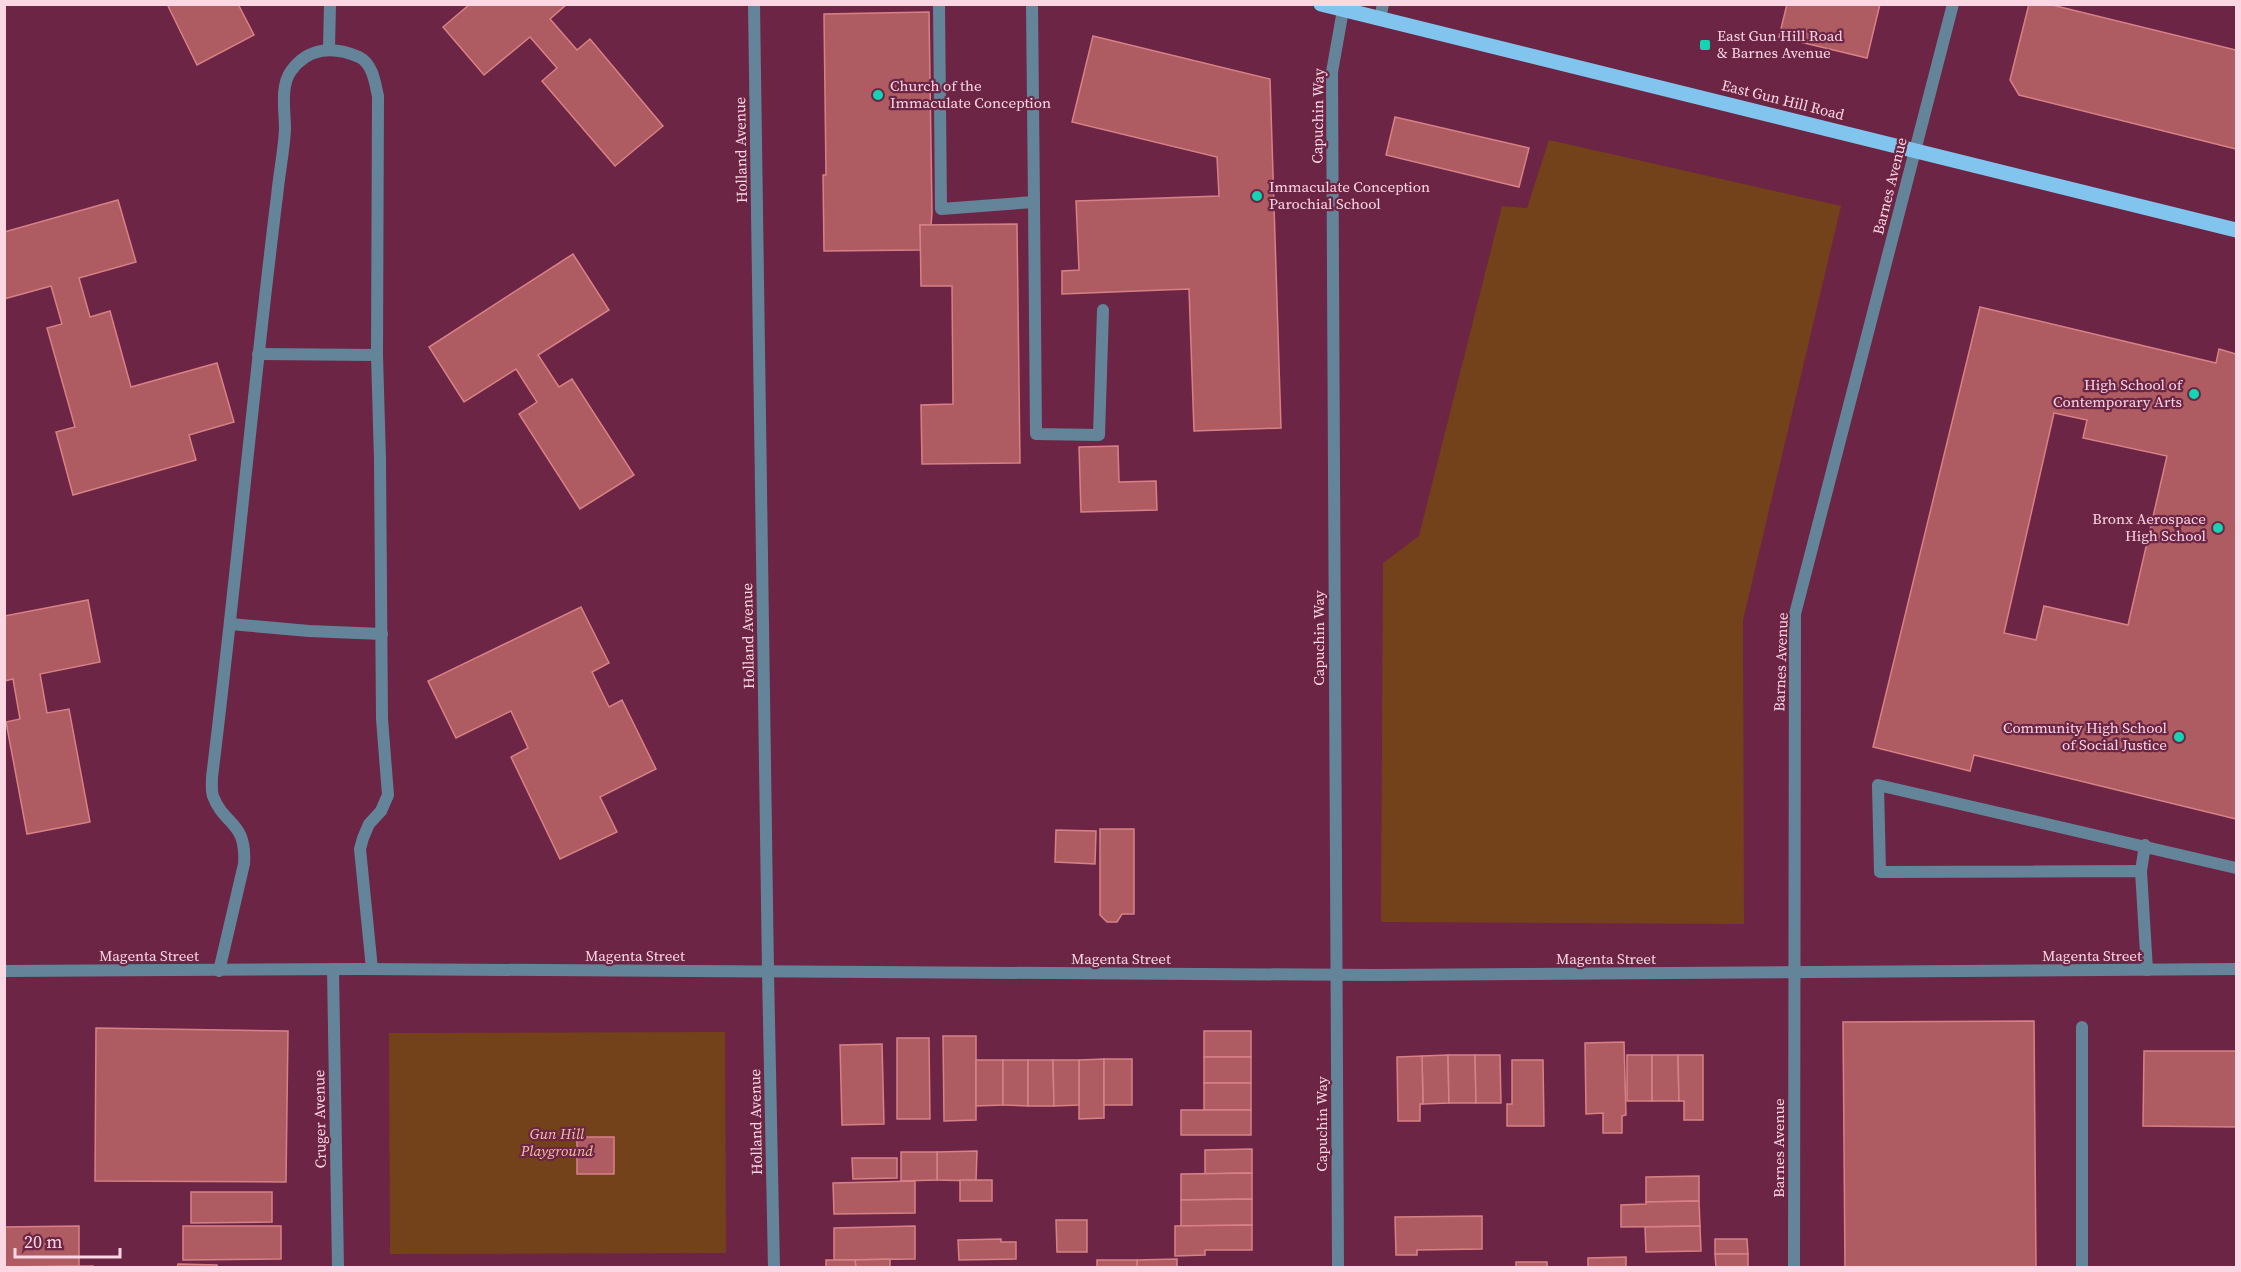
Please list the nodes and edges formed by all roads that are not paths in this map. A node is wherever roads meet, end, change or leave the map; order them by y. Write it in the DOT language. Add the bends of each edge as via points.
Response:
graph roads {
  1 [pos="330,4"];
  2 [pos="754,4"];
  3 [pos="939,4"];
  4 [pos="1032,4"];
  5 [pos="1321,4"];
  6 [pos="1953,4"];
  7 [pos="1343,10"];
  8 [pos="1381,12"];
  9 [pos="329,49"];
  10 [pos="1915,152"];
  11 [pos="1034,202"];
  12 [pos="2236,230"];
  13 [pos="1103,310"];
  14 [pos="258,354"];
  15 [pos="377,355"];
  16 [pos="230,624"];
  17 [pos="382,634"];
  18 [pos="2145,845"];
  19 [pos="2236,868"];
  20 [pos="2141,871"];
  21 [pos="333,969"];
  22 [pos="372,969"];
  23 [pos="2236,969"];
  24 [pos="2147,970"];
  25 [pos="4,971"];
  26 [pos="219,971"];
  27 [pos="768,972"];
  28 [pos="1793,973"];
  29 [pos="1335,975"];
  30 [pos="2082,1027"];
  31 [pos="338,1268"];
  32 [pos="774,1268"];
  33 [pos="1338,1268"];
  34 [pos="1794,1268"];
  35 [pos="2082,1268"];
  1 -- 9 [label="street"];
  2 -- 27 [label="street, Holland Avenue"];
  3 -- 11 [label="street" via="941,209"];
  4 -- 11 [label="street"];
  5 -- 7 [label="main road, East Gun Hill Road"];
  6 -- 10 [label="street, Barnes Avenue"];
  7 -- 8 [label="main road, East Gun Hill Road"];
  7 -- 29 [label="street, Capuchin Way" via="1332,72"];
  8 -- 10 [label="main road, East Gun Hill Road"];
  9 -- 14 [label="street" via="312,53 301,61 290,72 284,92 285,130"];
  9 -- 15 [label="street" via="364,59 373,73 378,96"];
  10 -- 12 [label="main road, East Gun Hill Road"];
  10 -- 28 [label="street, Barnes Avenue" via="1795,614"];
  11 -- 13 [label="street" via="1036,434 1099,435"];
  14 -- 15 [label="street"];
  14 -- 16 [label="street"];
  15 -- 17 [label="street"];
  16 -- 17 [label="street"];
  16 -- 26 [label="street" via="212,793 238,830 245,848"];
  17 -- 22 [label="street" via="382,719 388,795 369,824 360,860"];
  18 -- 19 [label="street"];
  18 -- 20 [label="street"];
  18 -- 20 [label="street" via="1878,785 1880,872"];
  20 -- 24 [label="street"];
  21 -- 22 [label="street, Magenta Street"];
  21 -- 26 [label="street, Magenta Street"];
  21 -- 31 [label="street, Cruger Avenue"];
  22 -- 27 [label="street, Magenta Street"];
  23 -- 24 [label="street, Magenta Street"];
  24 -- 28 [label="street, Magenta Street"];
  25 -- 26 [label="street, Magenta Street"];
  27 -- 29 [label="street, Magenta Street"];
  27 -- 32 [label="street, Holland Avenue"];
  28 -- 29 [label="street, Magenta Street"];
  28 -- 34 [label="street, Barnes Avenue"];
  29 -- 33 [label="street, Capuchin Way"];
  30 -- 35 [label="street"];
}
